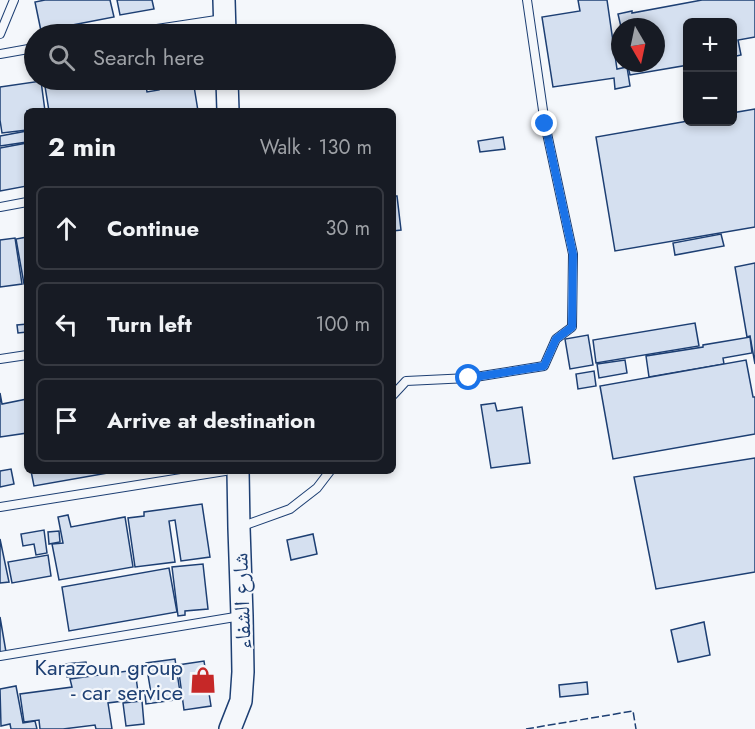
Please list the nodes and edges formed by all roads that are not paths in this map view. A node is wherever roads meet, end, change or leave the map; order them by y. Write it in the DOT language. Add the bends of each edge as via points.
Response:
graph roads {
  1 [pos="14,0"];
  2 [pos="527,0"];
  3 [pos="224,18"];
  4 [pos="186,24"];
  5 [pos="0,34"];
  6 [pos="24,50"];
  7 [pos="0,54"];
  8 [pos="227,90"];
  9 [pos="228,108"];
  10 [pos="24,203"];
  11 [pos="0,207"];
  12 [pos="24,355"];
  13 [pos="0,359"];
  14 [pos="396,392"];
  15 [pos="206,474"];
  16 [pos="238,474"];
  17 [pos="328,474"];
  18 [pos="0,507"];
  19 [pos="239,528"];
  20 [pos="242,616"];
  21 [pos="0,656"];
  22 [pos="230,729"];
  1 -- 5 [label="lane"];
  2 -- 14 [label="lane" via="545,124 573,254 572,327 556,339 544,366 469,378 406,381"];
  3 -- 4 [label="lane"];
  6 -- 7 [label="lane"];
  8 -- 9 [label="street"];
  10 -- 11 [label="lane"];
  12 -- 13 [label="lane"];
  15 -- 18 [label="lane"];
  16 -- 19 [label="street, شارع الشفاء"];
  17 -- 19 [label="lane" via="317,488 290,508"];
  19 -- 20 [label="street, شارع الشفاء"];
  20 -- 21 [label="lane"];
  20 -- 22 [label="street, شارع الشفاء" via="241,701"];
}
